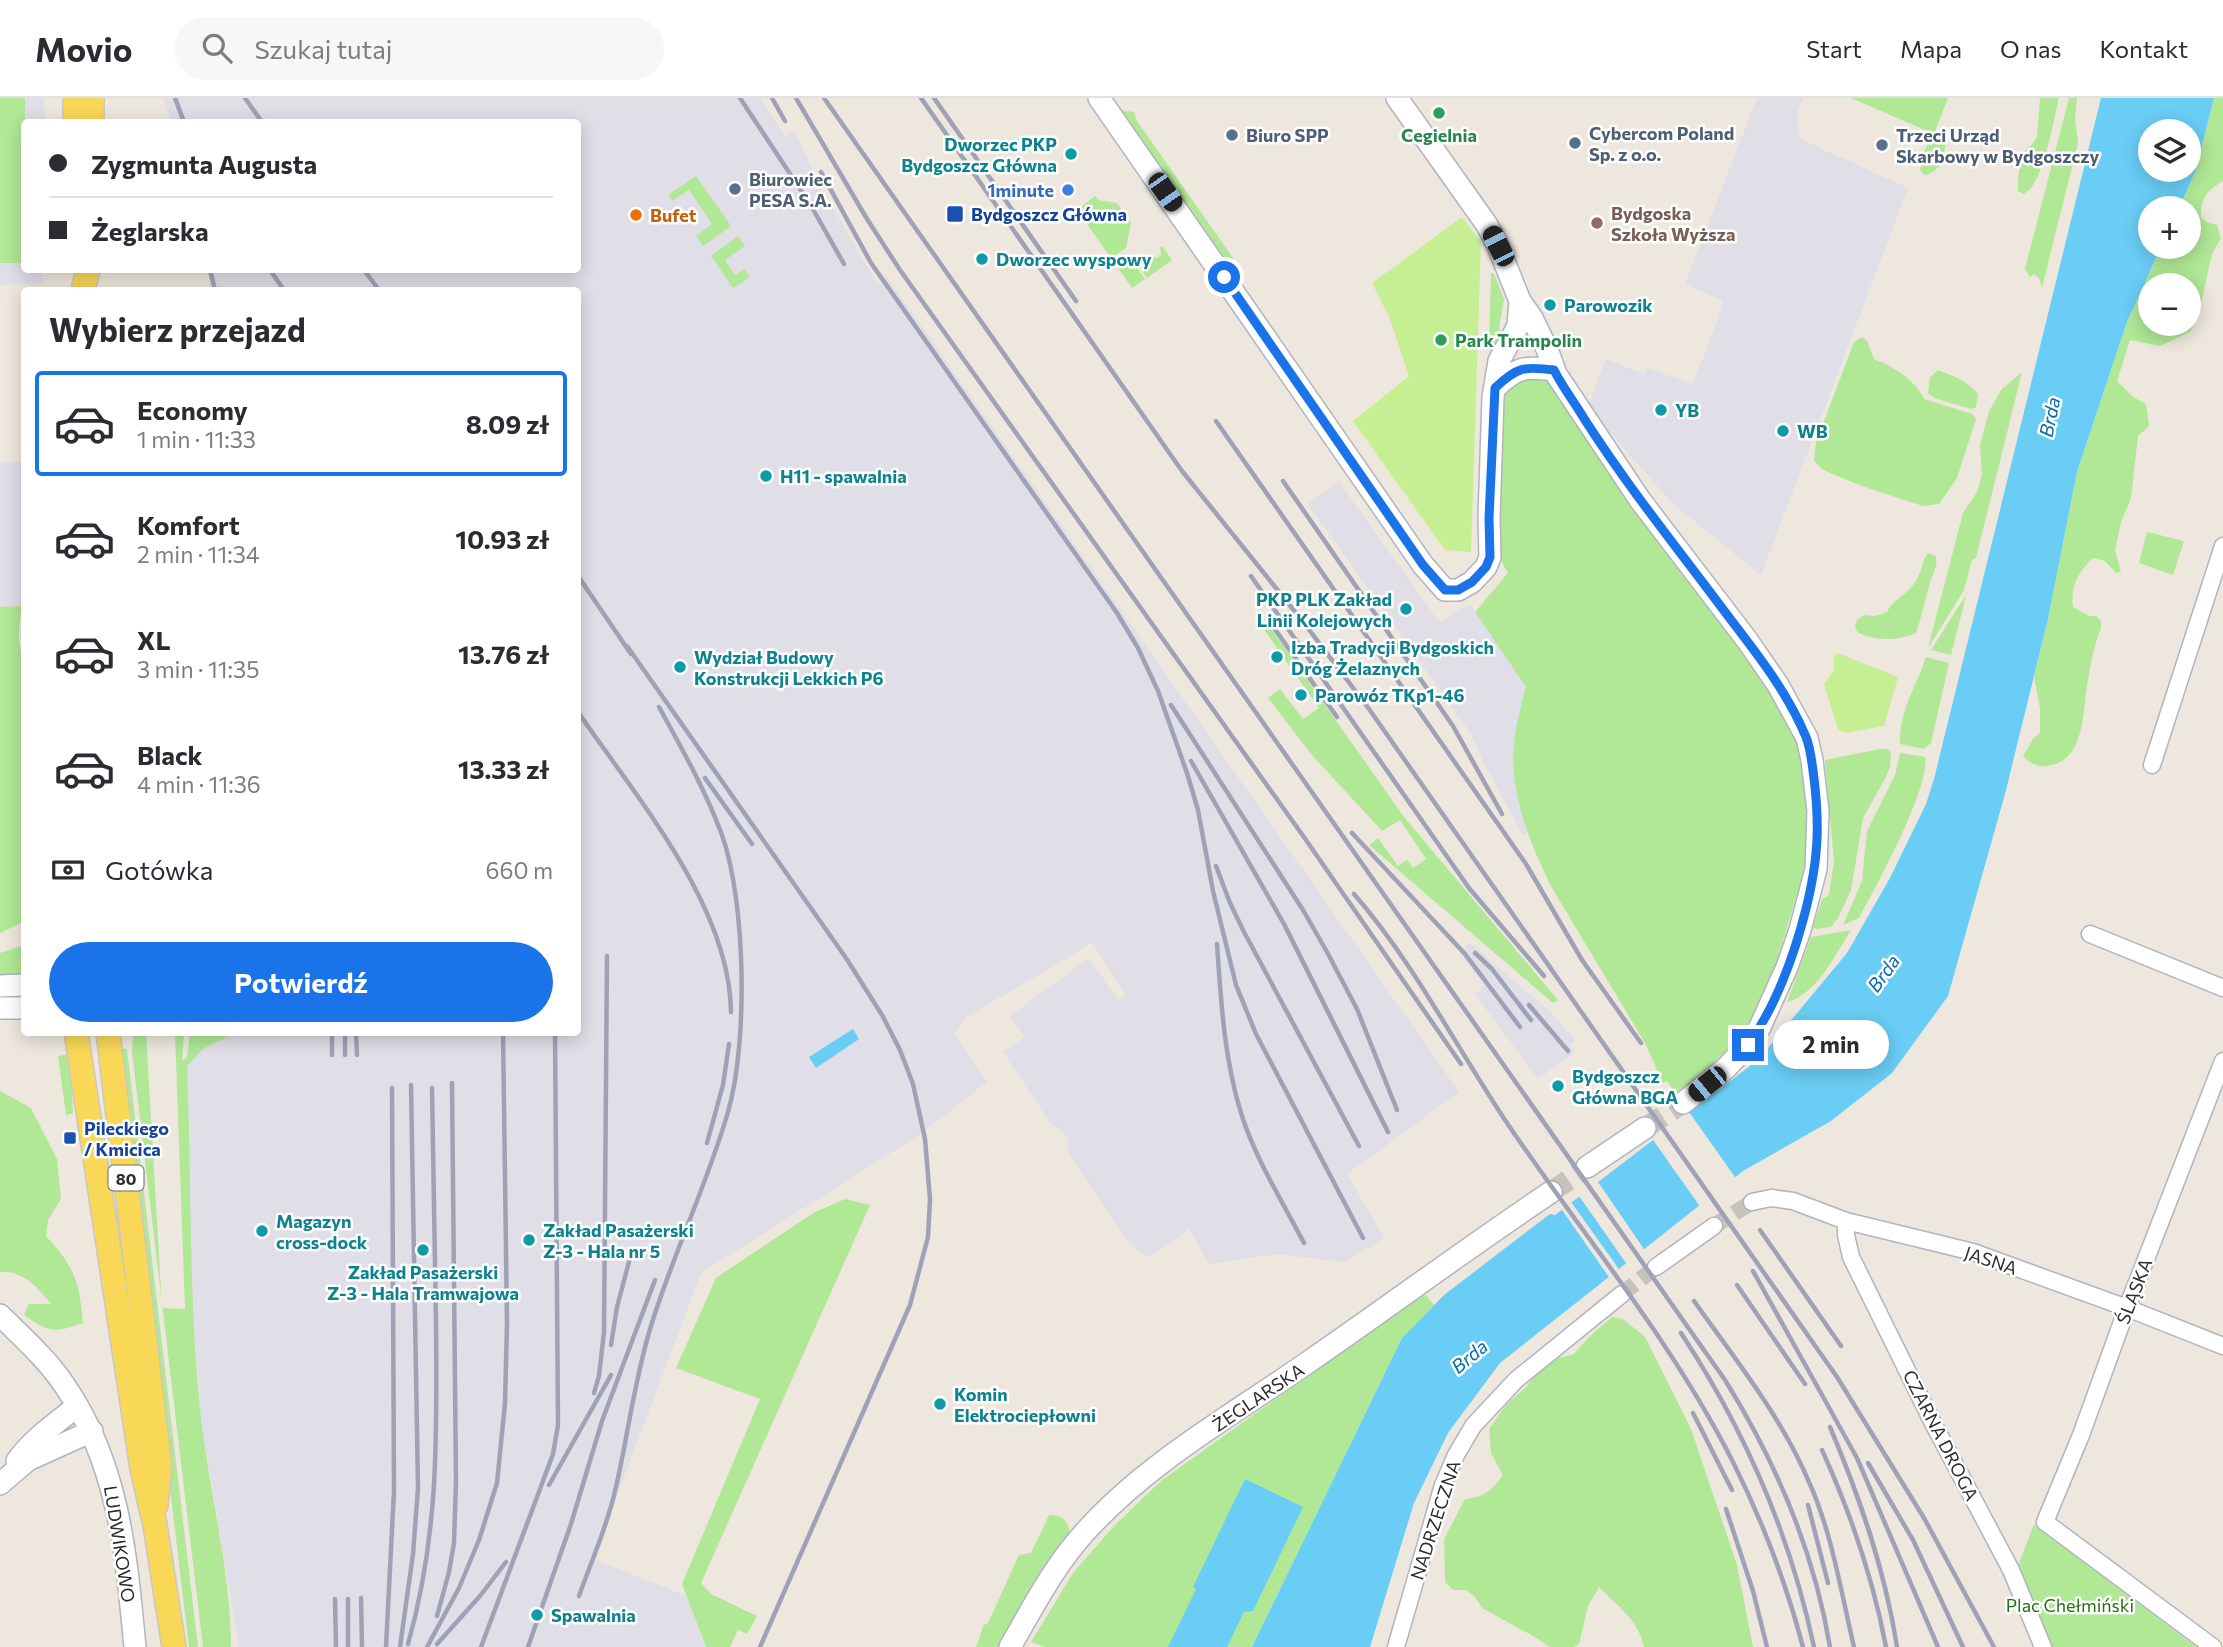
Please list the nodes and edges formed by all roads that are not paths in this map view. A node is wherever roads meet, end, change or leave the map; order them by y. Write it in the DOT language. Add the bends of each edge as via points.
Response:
graph roads {
  1 [pos="75,98"];
  2 [pos="92,98"];
  3 [pos="1099,98"];
  4 [pos="1397,98"];
  5 [pos="75,119"];
  6 [pos="92,119"];
  7 [pos="1520,301"];
  8 [pos="1554,370"];
  9 [pos="1495,388"];
  10 [pos="2223,546"];
  11 [pos="2215,594"];
  12 [pos="2152,765"];
  13 [pos="2090,934"];
  14 [pos="21,985"];
  15 [pos="0,986"];
  16 [pos="2223,988"];
  17 [pos="0,1008"];
  18 [pos="21,1008"];
  19 [pos="108,1036"];
  20 [pos="77,1040"];
  21 [pos="2223,1061"];
  22 [pos="1683,1103"];
  23 [pos="1646,1128"];
  24 [pos="1587,1167"];
  25 [pos="1551,1192"];
  26 [pos="1752,1202"];
  27 [pos="1846,1221"];
  28 [pos="1714,1226"];
  29 [pos="1656,1266"];
  30 [pos="1622,1294"];
  31 [pos="2127,1308"];
  32 [pos="0,1315"];
  33 [pos="2223,1346"];
  34 [pos="77,1406"];
  35 [pos="92,1431"];
  36 [pos="3,1481"];
  37 [pos="155,1525"];
  38 [pos="135,1647"];
  39 [pos="174,1647"];
  40 [pos="1010,1647"];
  41 [pos="1396,1647"];
  42 [pos="2043,1647"];
  43 [pos="2213,1647"];
  1 -- 5 [label="main road"];
  2 -- 6 [label="main road"];
  3 -- 9 [label="street" via="1415,554 1445,590 1458,590 1472,582 1490,557"];
  4 -- 7 [label="street" via="1487,225"];
  7 -- 8 [label="street"];
  7 -- 9 [label="street" via="1518,326 1499,360"];
  8 -- 9 [label="street" via="1521,369"];
  8 -- 22 [label="street" via="1640,500 1778,685 1807,738 1812,760 1818,811 1816,869 1787,967 1748,1045"];
  10 -- 11 [label="street"];
  11 -- 12 [label="street"];
  13 -- 16 [label="street"];
  14 -- 15 [label="street"];
  17 -- 18 [label="street"];
  19 -- 37 [label="main road, 80" via="160,1466"];
  20 -- 37 [label="main road, 80" via="140,1458"];
  21 -- 31 [label="street, ŚLĄSKA"];
  23 -- 24 [label="street"];
  25 -- 40 [label="street, ŻEGLARSKA" via="1138,1483 1073,1546"];
  26 -- 27 [label="street, JASNA" via="1785,1199"];
  27 -- 31 [label="street, JASNA" via="1973,1252"];
  27 -- 42 [label="street, CZARNA DROGA" via="1850,1257 2011,1570"];
  28 -- 29 [label="street"];
  30 -- 41 [label="street, NADRZECZNA" via="1516,1380 1474,1426 1443,1485"];
  31 -- 33 [label="street, JASNA"];
  31 -- 43 [label="street, ŚLĄSKA" via="2045,1522"];
  32 -- 34 [label="street, LUDWIKOWO" via="41,1355"];
  34 -- 35 [label="street, LUDWIKOWO"];
  34 -- 36 [label="street" via="23,1452"];
  35 -- 36 [label="street" via="28,1460"];
  35 -- 38 [label="street, LUDWIKOWO" via="115,1494"];
  37 -- 39 [label="main road, 80"];
}
